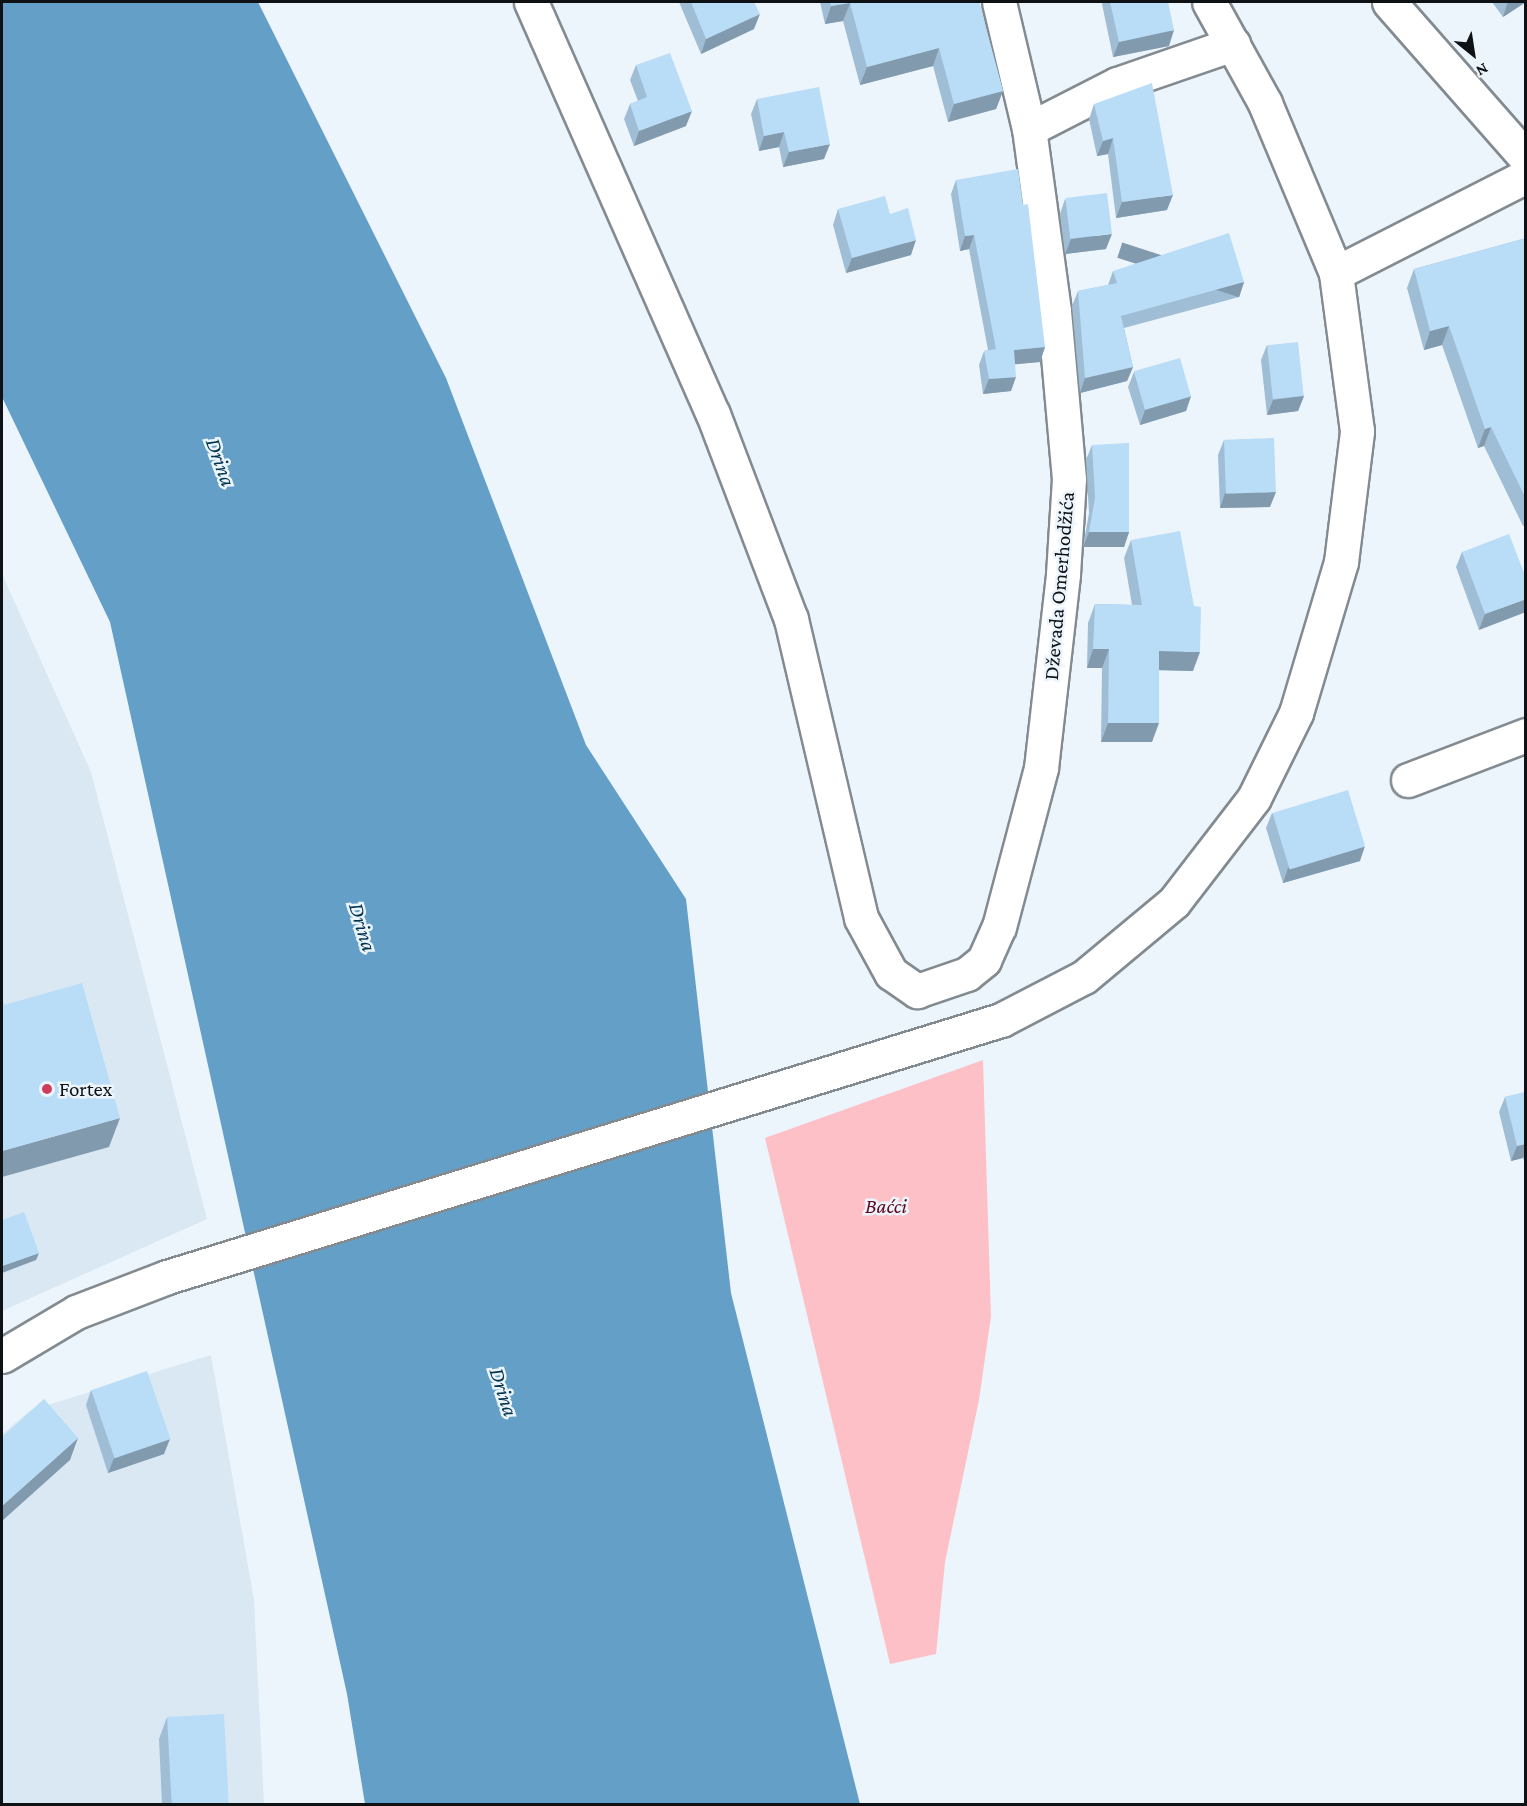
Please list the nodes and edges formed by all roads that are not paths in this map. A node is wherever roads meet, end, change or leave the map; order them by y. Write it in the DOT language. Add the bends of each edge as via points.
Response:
graph roads {
  1 [pos="531,2"];
  2 [pos="999,2"];
  3 [pos="1209,2"];
  4 [pos="1389,2"];
  5 [pos="1233,44"];
  6 [pos="1029,129"];
  7 [pos="1526,158"];
  8 [pos="1526,176"];
  9 [pos="1336,273"];
  10 [pos="1526,735"];
  11 [pos="1408,780"];
  12 [pos="2,1356"];
  1 -- 6 [label="main road, Dževada Omerhodžića" via="714,414 791,619 864,927 891,973 917,991 943,986 984,960 999,927 1041,768 1069,479"];
  2 -- 6 [label="main road, Dževada Omerhodžića"];
  3 -- 5 [label="main road"];
  4 -- 7 [label="main road"];
  5 -- 6 [label="main road" via="1117,84"];
  5 -- 9 [label="main road" via="1265,103"];
  8 -- 9 [label="main road"];
  9 -- 12 [label="main road" via="1354,385 1357,431 1349,506 1329,616 1277,754 1220,847 1174,902 1120,949 1084,976 1000,1020 199,1266 76,1312"];
  10 -- 11 [label="main road"];
}
